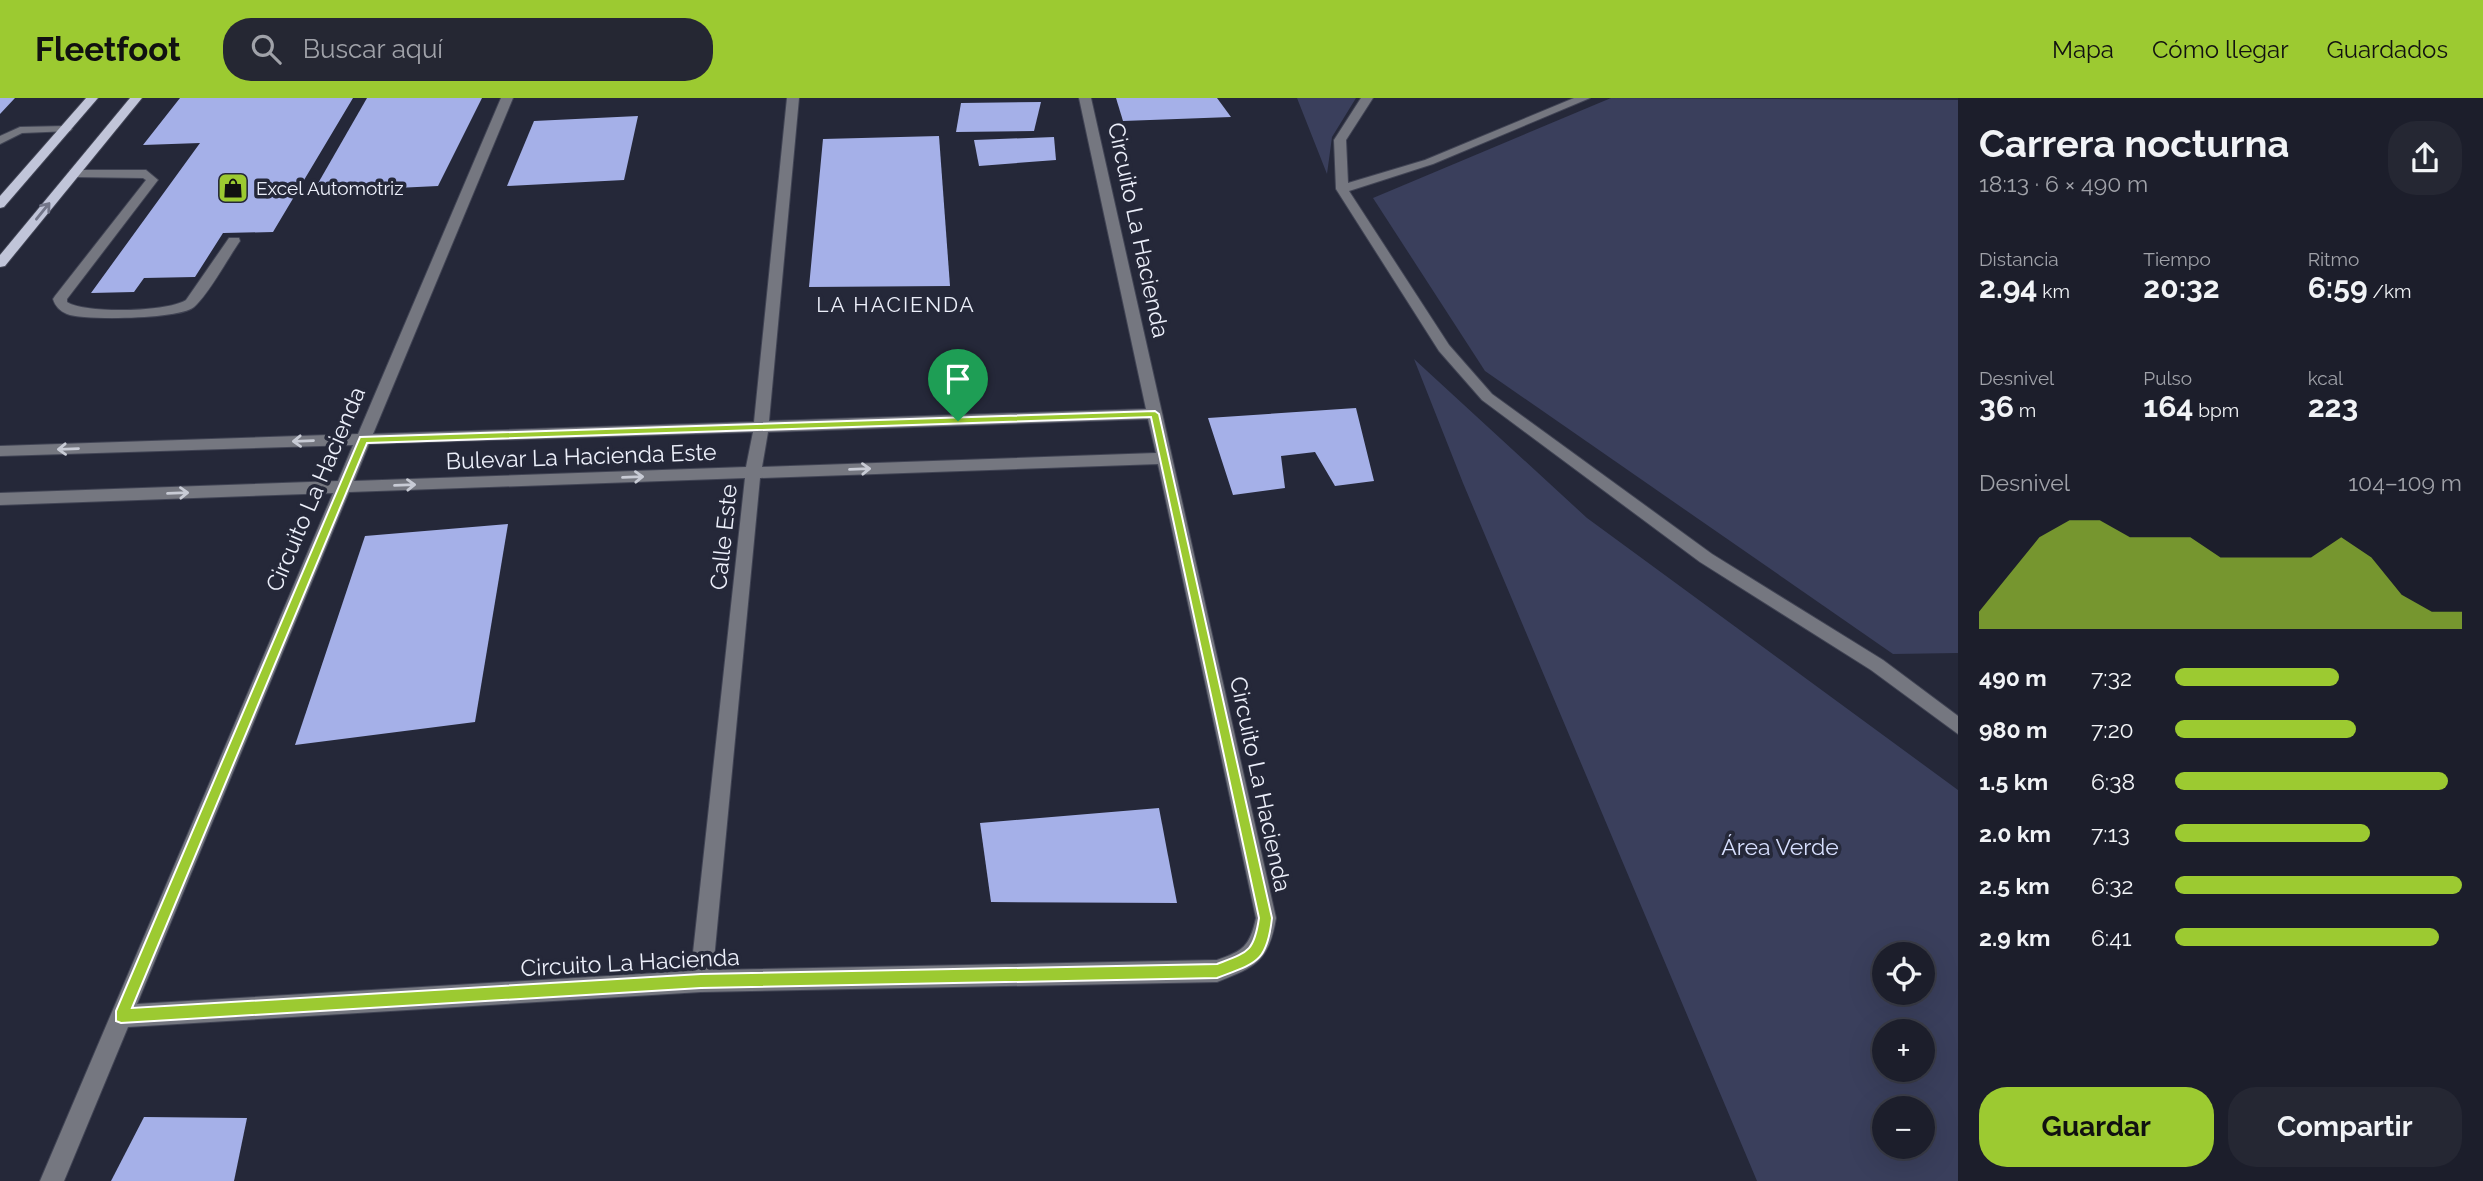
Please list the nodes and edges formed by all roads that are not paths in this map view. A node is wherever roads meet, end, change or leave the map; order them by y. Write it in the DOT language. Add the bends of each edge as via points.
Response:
graph roads {
  1 [pos="92,98"];
  2 [pos="136,98"];
  3 [pos="507,98"];
  4 [pos="793,98"];
  5 [pos="1085,98"];
  6 [pos="1367,98"];
  7 [pos="1584,98"];
  8 [pos="65,129"];
  9 [pos="0,141"];
  10 [pos="74,173"];
  11 [pos="1342,189"];
  12 [pos="0,204"];
  13 [pos="234,241"];
  14 [pos="0,263"];
  15 [pos="1155,414"];
  16 [pos="761,427"];
  17 [pos="364,439"];
  18 [pos="0,451"];
  19 [pos="1165,458"];
  20 [pos="753,473"];
  21 [pos="341,488"];
  22 [pos="0,499"];
  23 [pos="1958,726"];
  24 [pos="701,981"];
  25 [pos="121,1016"];
  26 [pos="52,1181"];
  1 -- 8 [label="main road"];
  2 -- 10 [label="main road"];
  3 -- 17 [label="street, Circuito La Hacienda"];
  4 -- 16 [label="street, Calle Este"];
  5 -- 15 [label="street, Circuito La Hacienda"];
  6 -- 11 [label="street" via="1340,140"];
  7 -- 11 [label="street" via="1429,162"];
  8 -- 9 [label="street" via="20,130"];
  8 -- 12 [label="main road"];
  10 -- 13 [label="street" via="146,174 152,180 60,299 72,311 175,311 191,303"];
  14 -- 10 [label="main road, one-way"];
  11 -- 23 [label="street" via="1444,348 1487,397 1706,558 1877,665"];
  15 -- 16 [label="street, Bulevar La Hacienda Este"];
  15 -- 19 [label="street, Circuito La Hacienda"];
  16 -- 17 [label="street, Bulevar La Hacienda Este"];
  16 -- 20 [label="street, Calle Este"];
  17 -- 18 [label="street, Bulevar La Hacienda Este, one-way"];
  17 -- 21 [label="street, Circuito La Hacienda"];
  20 -- 19 [label="street, Bulevar La Hacienda Este, one-way"];
  19 -- 24 [label="street, Circuito La Hacienda" via="1266,918 1262,943 1248,959 1217,971"];
  21 -- 20 [label="street, Bulevar La Hacienda Este, one-way"];
  20 -- 24 [label="street, Calle Este"];
  22 -- 21 [label="street, Bulevar La Hacienda Este, one-way"];
  21 -- 25 [label="street, Circuito La Hacienda"];
  24 -- 25 [label="street, Circuito La Hacienda"];
  25 -- 26 [label="street"];
}
